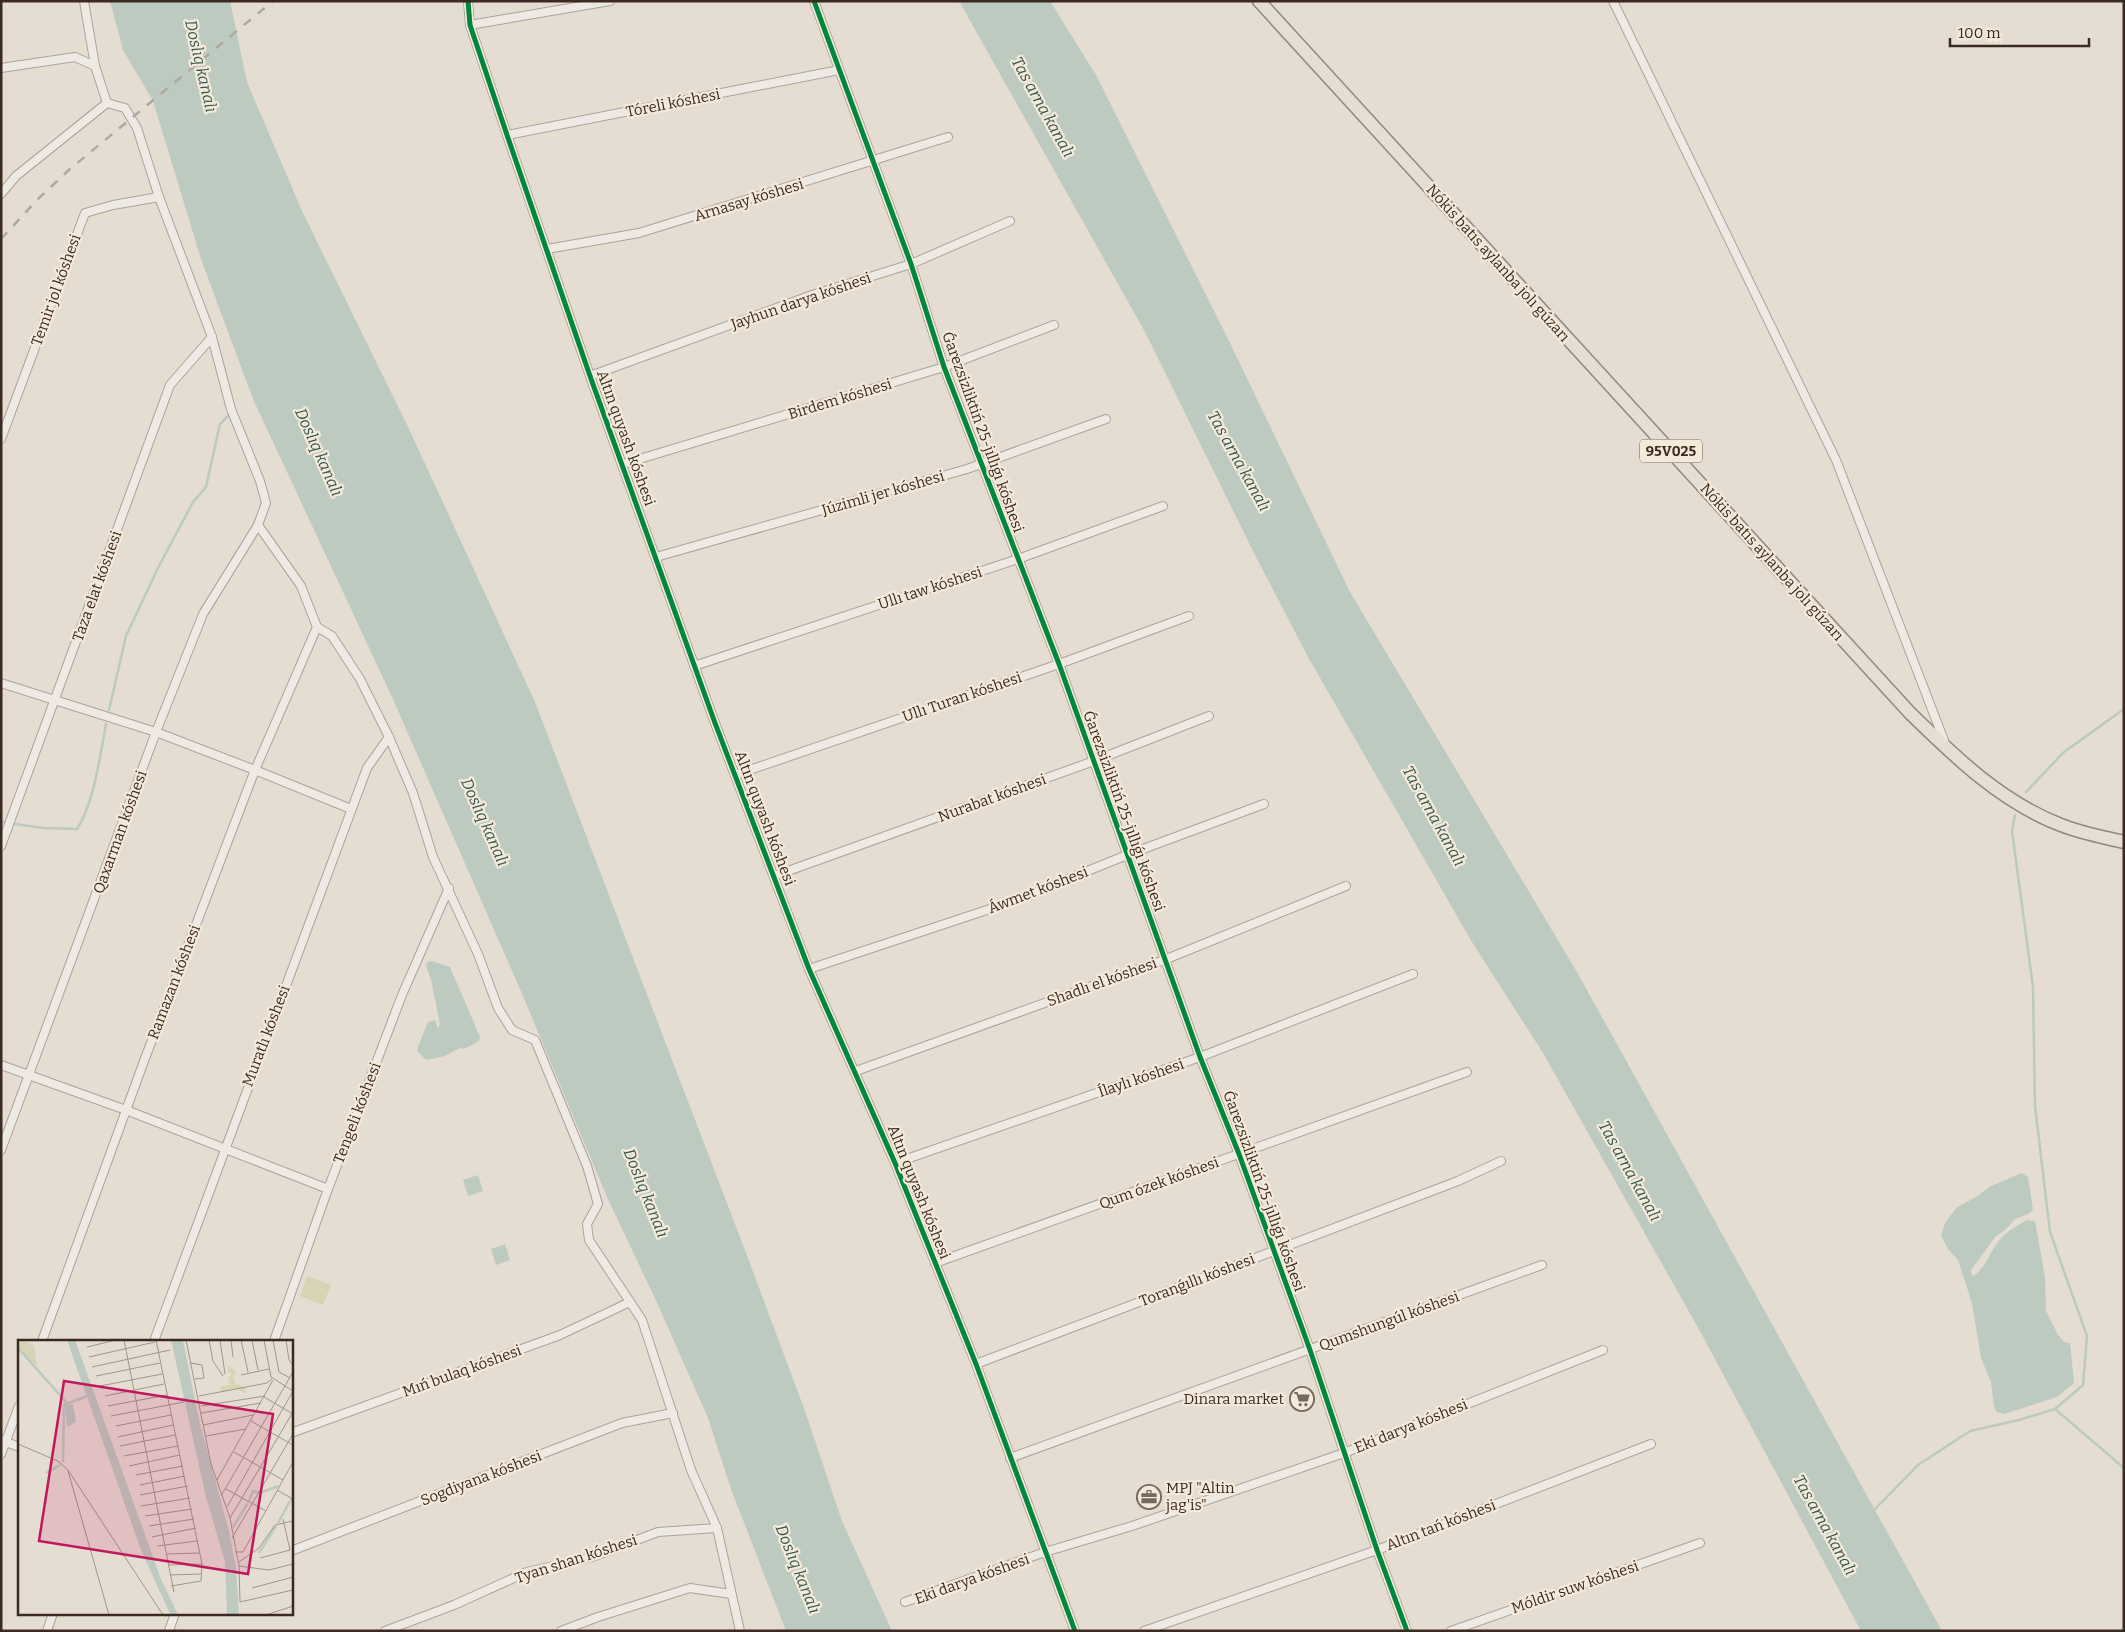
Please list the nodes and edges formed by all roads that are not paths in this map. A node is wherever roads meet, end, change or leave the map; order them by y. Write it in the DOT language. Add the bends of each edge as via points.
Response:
graph roads {
  1 [pos="84,1"];
  2 [pos="468,1"];
  3 [pos="610,1"];
  4 [pos="814,1"];
  5 [pos="1259,1"];
  6 [pos="1613,1"];
  7 [pos="470,25"];
  8 [pos="95,66"];
  9 [pos="1,68"];
  10 [pos="839,70"];
  11 [pos="107,103"];
  12 [pos="507,135"];
  13 [pos="948,137"];
  14 [pos="874,162"];
  15 [pos="1,194"];
  16 [pos="159,197"];
  17 [pos="1010,221"];
  18 [pos="547,249"];
  19 [pos="911,264"];
  20 [pos="1054,325"];
  21 [pos="212,337"];
  22 [pos="944,367"];
  23 [pos="590,376"];
  24 [pos="1106,418"];
  25 [pos="1,439"];
  26 [pos="622,464"];
  27 [pos="980,464"];
  28 [pos="1163,506"];
  29 [pos="258,524"];
  30 [pos="656,557"];
  31 [pos="1018,559"];
  32 [pos="1188,616"];
  33 [pos="317,627"];
  34 [pos="1059,664"];
  35 [pos="694,666"];
  36 [pos="1,683"];
  37 [pos="56,701"];
  38 [pos="1209,716"];
  39 [pos="156,732"];
  40 [pos="388,737"];
  41 [pos="1948,750"];
  42 [pos="1094,762"];
  43 [pos="255,770"];
  44 [pos="734,774"];
  45 [pos="1264,804"];
  46 [pos="351,809"];
  47 [pos="2124,842"];
  48 [pos="1,846"];
  49 [pos="1127,855"];
  50 [pos="774,876"];
  51 [pos="1346,886"];
  52 [pos="449,888"];
  53 [pos="1164,960"];
  54 [pos="809,969"];
  55 [pos="1413,974"];
  56 [pos="1200,1058"];
  57 [pos="1,1065"];
  58 [pos="856,1071"];
  59 [pos="1467,1072"];
  60 [pos="30,1076"];
  61 [pos="126,1110"];
  62 [pos="224,1149"];
  63 [pos="1,1150"];
  64 [pos="1239,1154"];
  65 [pos="1501,1161"];
  66 [pos="895,1163"];
  67 [pos="328,1188"];
  68 [pos="1274,1251"];
  69 [pos="935,1263"];
  70 [pos="1542,1265"];
  71 [pos="630,1302"];
  72 [pos="42,1340"];
  73 [pos="154,1340"];
  74 [pos="274,1340"];
  75 [pos="1310,1350"];
  76 [pos="1603,1350"];
  77 [pos="976,1364"];
  78 [pos="18,1408"];
  79 [pos="673,1413"];
  80 [pos="292,1433"];
  81 [pos="3,1441"];
  82 [pos="1651,1444"];
  83 [pos="18,1447"];
  84 [pos="1344,1453"];
  85 [pos="1,1454"];
  86 [pos="1010,1458"];
  87 [pos="717,1528"];
  88 [pos="1700,1543"];
  89 [pos="1377,1550"];
  90 [pos="292,1551"];
  91 [pos="1045,1552"];
  92 [pos="731,1594"];
  93 [pos="905,1602"];
  94 [pos="54,1614"];
  95 [pos="175,1614"];
  96 [pos="47,1631"];
  97 [pos="169,1631"];
  98 [pos="384,1631"];
  99 [pos="562,1631"];
  100 [pos="740,1631"];
  101 [pos="1075,1631"];
  102 [pos="1144,1631"];
  103 [pos="1407,1631"];
  104 [pos="1451,1631"];
  1 -- 8 [label="street"];
  2 -- 7 [label="street, Altın quyash kóshesi"];
  3 -- 7 [label="street"];
  4 -- 10 [label="street, Ǵarezsizliktiń 25-jıllıǵı kóshesi"];
  5 -- 41 [label="main road, Nókis batıs aylanba jolı gúzarı / 95V025" via="1904,706"];
  6 -- 41 [label="street" via="1836,460"];
  7 -- 12 [label="street, Altın quyash kóshesi"];
  8 -- 9 [label="street" via="75,57"];
  8 -- 11 [label="street"];
  10 -- 12 [label="street, Tóreli kóshesi"];
  10 -- 14 [label="street, Ǵarezsizliktiń 25-jıllıǵı kóshesi"];
  11 -- 15 [label="street" via="16,176"];
  11 -- 16 [label="street, Qaxarman kóshesi" via="125,108 138,128"];
  12 -- 18 [label="street, Altın quyash kóshesi"];
  13 -- 14 [label="street, Arnasay kóshesi"];
  14 -- 18 [label="street, Arnasay kóshesi" via="639,233"];
  14 -- 19 [label="street, Ǵarezsizliktiń 25-jıllıǵı kóshesi"];
  16 -- 21 [label="street, Qaxarman kóshesi"];
  16 -- 25 [label="street, Temir jol kóshesi" via="85,213"];
  17 -- 19 [label="street, Jayhun darya kóshesi"];
  18 -- 23 [label="street, Altın quyash kóshesi"];
  19 -- 22 [label="street, Ǵarezsizliktiń 25-jıllıǵı kóshesi"];
  19 -- 23 [label="street, Jayhun darya kóshesi" via="812,294"];
  20 -- 22 [label="street, Birdem kóshesi"];
  21 -- 29 [label="street, Qaxarman kóshesi" via="231,409 266,503"];
  21 -- 37 [label="street, Taza elat kóshesi" via="170,385"];
  22 -- 26 [label="street, Birdem kóshesi"];
  22 -- 27 [label="street, Ǵarezsizliktiń 25-jıllıǵı kóshesi"];
  23 -- 26 [label="street, Altın quyash kóshesi"];
  24 -- 27 [label="street, Júzimli jer kóshesi"];
  26 -- 30 [label="street, Altın quyash kóshesi"];
  27 -- 30 [label="street, Júzimli jer kóshesi"];
  27 -- 31 [label="street, Ǵarezsizliktiń 25-jıllıǵı kóshesi"];
  28 -- 31 [label="street, Ullı taw kóshesi"];
  29 -- 33 [label="street" via="301,586"];
  29 -- 39 [label="street, Qaxarman kóshesi" via="203,614"];
  30 -- 35 [label="street, Altın quyash kóshesi"];
  31 -- 34 [label="street, Ǵarezsizliktiń 25-jıllıǵı kóshesi"];
  31 -- 35 [label="street, Ullı taw kóshesi"];
  32 -- 34 [label="street, Ullı Turan kóshesi"];
  33 -- 40 [label="street" via="332,636 360,678"];
  33 -- 43 [label="street, Ramazan kóshesi"];
  34 -- 42 [label="street, Ǵarezsizliktiń 25-jıllıǵı kóshesi"];
  34 -- 44 [label="street, Ullı Turan kóshesi"];
  35 -- 44 [label="street, Altın quyash kóshesi"];
  36 -- 37 [label="street"];
  37 -- 39 [label="street"];
  37 -- 48 [label="street, Taza elat kóshesi"];
  38 -- 42 [label="street, Nurabat kóshesi"];
  39 -- 43 [label="street"];
  39 -- 60 [label="street, Qaxarman kóshesi"];
  40 -- 46 [label="street, Muratlı kóshesi" via="367,768"];
  40 -- 52 [label="street" via="413,793 433,857"];
  41 -- 47 [label="main road, Nókis batıs aylanba jolı gúzarı / 95V025" via="2023,807 2060,825"];
  42 -- 49 [label="street, Ǵarezsizliktiń 25-jıllıǵı kóshesi"];
  42 -- 50 [label="street, Nurabat kóshesi"];
  43 -- 46 [label="street"];
  43 -- 61 [label="street, Ramazan kóshesi"];
  44 -- 50 [label="street, Altın quyash kóshesi"];
  45 -- 49 [label="street, Áwmet kóshesi"];
  46 -- 62 [label="street, Muratlı kóshesi"];
  49 -- 53 [label="street, Ǵarezsizliktiń 25-jıllıǵı kóshesi"];
  49 -- 54 [label="street, Áwmet kóshesi" via="1008,903"];
  50 -- 54 [label="street, Altın quyash kóshesi"];
  51 -- 53 [label="street, Shadlı el kóshesi"];
  52 -- 67 [label="street, Tengeli kóshesi" via="402,995"];
  52 -- 71 [label="street" via="498,1008 512,1030 535,1040 587,1166 598,1204 587,1224 589,1240"];
  53 -- 56 [label="street, Ǵarezsizliktiń 25-jıllıǵı kóshesi"];
  53 -- 58 [label="street, Shadlı el kóshesi"];
  54 -- 58 [label="street, Altın quyash kóshesi"];
  55 -- 56 [label="street, Ílaylı kóshesi"];
  56 -- 64 [label="street, Ǵarezsizliktiń 25-jıllıǵı kóshesi"];
  56 -- 66 [label="street, Ílaylı kóshesi"];
  57 -- 60 [label="street"];
  58 -- 66 [label="street, Altın quyash kóshesi"];
  59 -- 64 [label="street, Qum ózek kóshesi"];
  60 -- 61 [label="street"];
  60 -- 63 [label="street, Qaxarman kóshesi"];
  61 -- 62 [label="street"];
  61 -- 72 [label="street, Ramazan kóshesi"];
  62 -- 67 [label="street"];
  62 -- 73 [label="street, Muratlı kóshesi"];
  64 -- 68 [label="street, Ǵarezsizliktiń 25-jıllıǵı kóshesi"];
  64 -- 69 [label="street, Qum ózek kóshesi"];
  65 -- 68 [label="street, Toranǵıllı kóshesi" via="1458,1181"];
  66 -- 69 [label="street, Altın quyash kóshesi"];
  67 -- 74 [label="street, Tengeli kóshesi"];
  68 -- 75 [label="street, Ǵarezsizliktiń 25-jıllıǵı kóshesi"];
  68 -- 77 [label="street, Toranǵıllı kóshesi"];
  69 -- 77 [label="street, Altın quyash kóshesi"];
  70 -- 75 [label="street, Qumshungúl kóshesi"];
  71 -- 79 [label="street" via="642,1320"];
  71 -- 80 [label="street, Mıń bulaq kóshesi" via="560,1335"];
  75 -- 84 [label="street, Ǵarezsizliktiń 25-jıllıǵı kóshesi"];
  75 -- 86 [label="street, Qumshungúl kóshesi"];
  76 -- 84 [label="street, Eki darya kóshesi"];
  77 -- 86 [label="street, Altın quyash kóshesi"];
  78 -- 81 [label="street"];
  79 -- 87 [label="street" via="691,1470"];
  79 -- 90 [label="street, Sogdiyana kóshesi" via="622,1423"];
  81 -- 83 [label="street"];
  81 -- 85 [label="street"];
  82 -- 89 [label="street, Altın tań kóshesi"];
  84 -- 89 [label="street, Ǵarezsizliktiń 25-jıllıǵı kóshesi"];
  84 -- 91 [label="street, Eki darya kóshesi" via="1132,1526"];
  86 -- 91 [label="street, Altın quyash kóshesi"];
  87 -- 92 [label="street"];
  87 -- 98 [label="street, Tyan shan kóshesi" via="658,1532 592,1557 527,1572 454,1605"];
  88 -- 104 [label="street, Móldir suw kóshesi"];
  89 -- 102 [label="street, Altın tań kóshesi"];
  89 -- 103 [label="street, Ǵarezsizliktiń 25-jıllıǵı kóshesi"];
  91 -- 93 [label="street, Eki darya kóshesi"];
  91 -- 101 [label="street, Altın quyash kóshesi"];
  92 -- 99 [label="street" via="690,1588"];
  92 -- 100 [label="street"];
  94 -- 96 [label="street"];
  95 -- 97 [label="street"];
}
